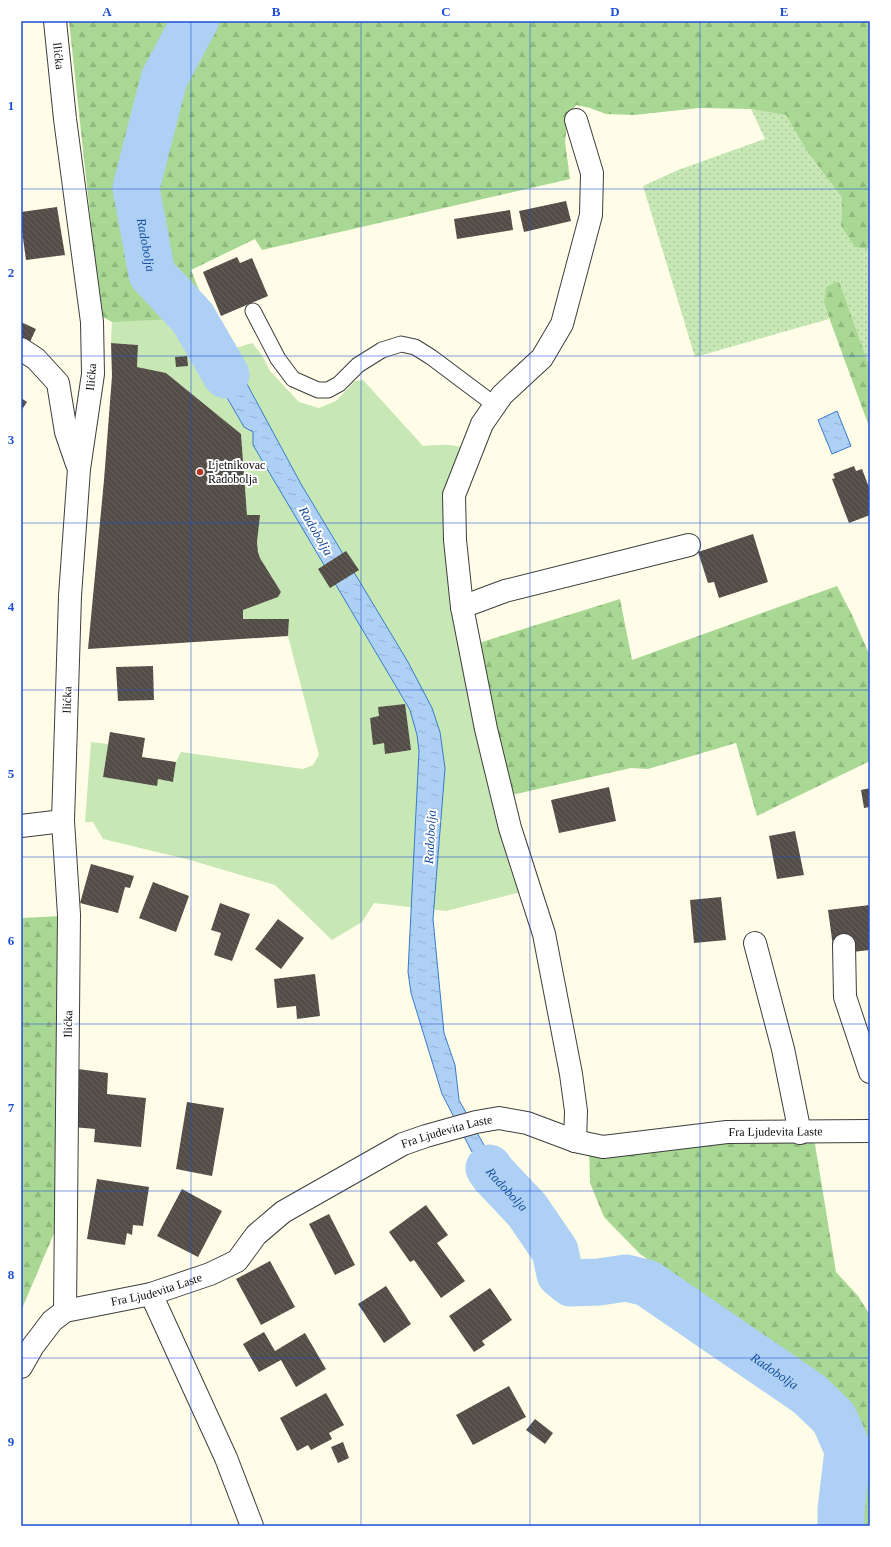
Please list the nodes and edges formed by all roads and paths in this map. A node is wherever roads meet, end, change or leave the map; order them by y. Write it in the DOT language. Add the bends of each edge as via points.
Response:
graph roads {
  1 [pos="55,21"];
  2 [pos="576,120"];
  3 [pos="254,311"];
  4 [pos="21,349"];
  5 [pos="495,405"];
  6 [pos="79,469"];
  7 [pos="688,545"];
  8 [pos="462,607"];
  9 [pos="63,821"];
  10 [pos="21,826"];
  11 [pos="755,943"];
  12 [pos="844,945"];
  13 [pos="870,1072"];
  14 [pos="870,1131"];
  15 [pos="800,1132"];
  16 [pos="575,1141"];
  17 [pos="151,1294"];
  18 [pos="65,1311"];
  19 [pos="21,1367"];
  20 [pos="252,1526"];
  1 -- 6 [label="street, Ilićka" via="65,119 92,322 93,374"];
  2 -- 5 [label="street" via="592,173 591,215 562,324 542,358 502,395"];
  3 -- 5 [label="lane" via="278,359 293,379 318,390 328,390 339,384 358,365 382,350 401,344 415,347 432,357"];
  4 -- 6 [label="street" via="36,358 58,383 66,432"];
  5 -- 8 [label="street" via="482,424 454,495 455,540"];
  6 -- 9 [label="street, Ilićka" via="70,596"];
  7 -- 8 [label="street" via="505,591"];
  8 -- 16 [label="street" via="486,729 510,828 544,934 571,1074 576,1111"];
  9 -- 10 [label="street"];
  9 -- 18 [label="street, Ilićka" via="69,915"];
  11 -- 15 [label="street" via="783,1049"];
  12 -- 13 [label="street" via="845,998"];
  14 -- 15 [label="street, Fra Ljudevita Laste"];
  15 -- 16 [label="street, Fra Ljudevita Laste" via="727,1132 603,1147"];
  16 -- 17 [label="street, Fra Ljudevita Laste" via="527,1123 499,1118 445,1130 403,1144 283,1212 256,1235 237,1261 210,1274"];
  17 -- 18 [label="street, Fra Ljudevita Laste"];
  17 -- 20 [label="street" via="226,1458"];
  18 -- 19 [label="street" via="52,1321"];
}
